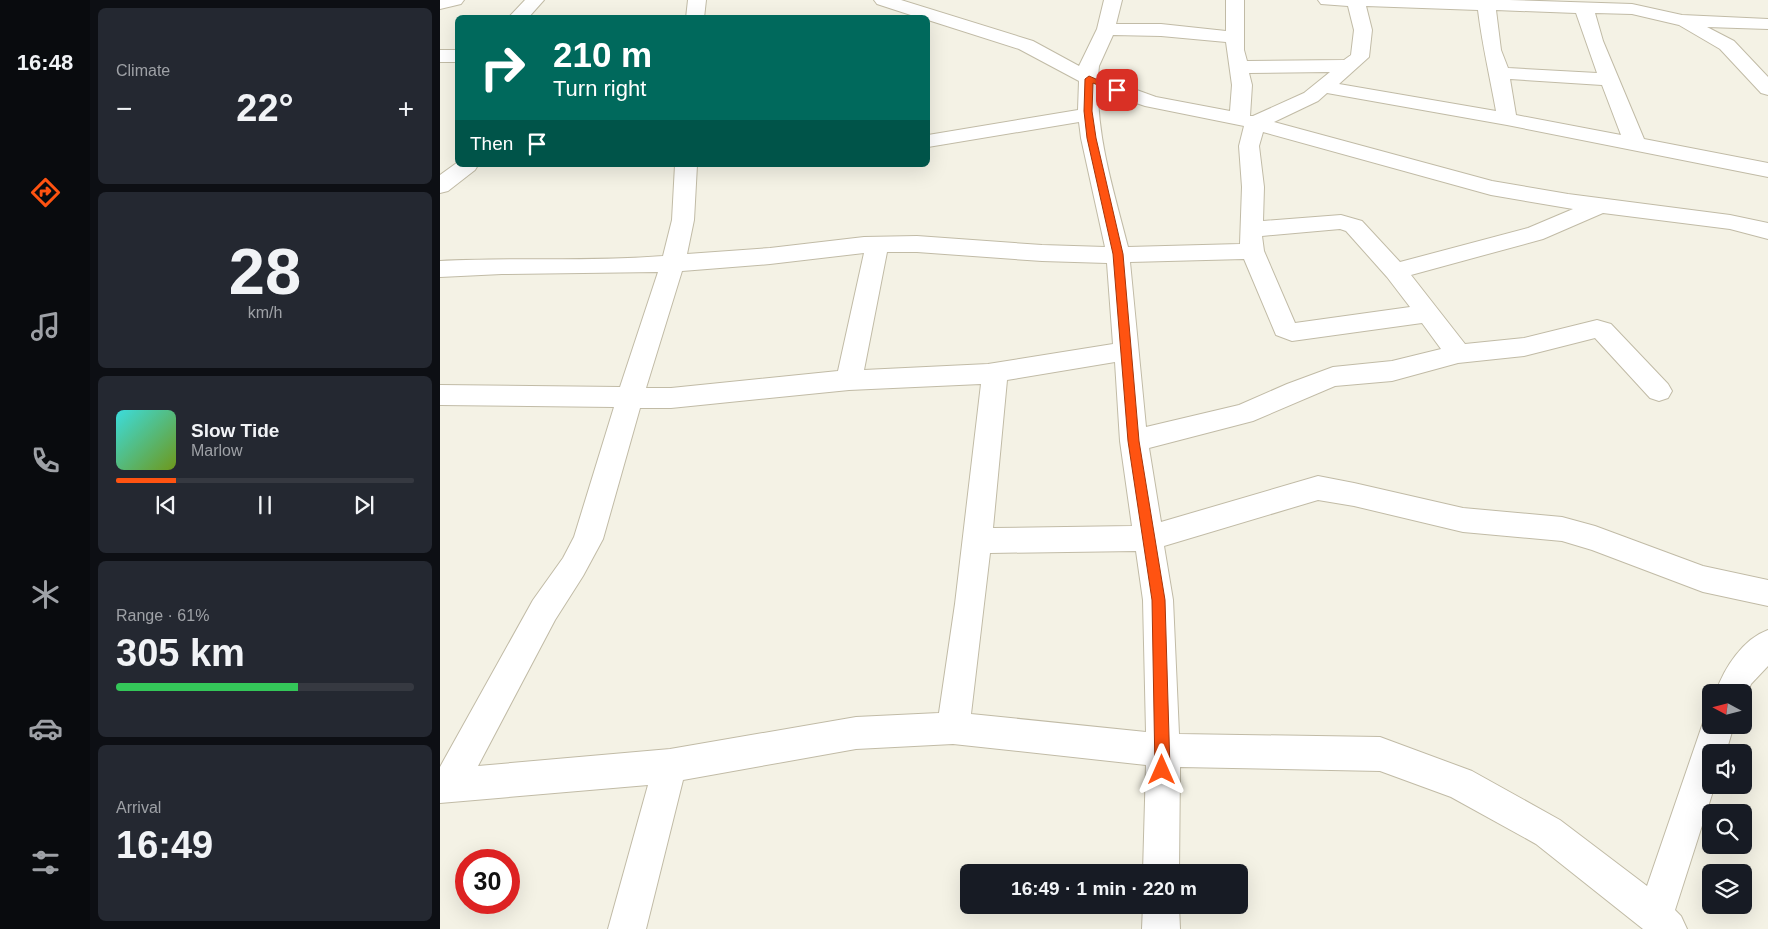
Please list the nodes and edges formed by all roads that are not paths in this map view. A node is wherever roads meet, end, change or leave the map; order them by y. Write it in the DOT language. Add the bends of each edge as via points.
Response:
graph roads {
  1 [pos="455,0"];
  2 [pos="535,0"];
  3 [pos="697,0"];
  4 [pos="883,0"];
  5 [pos="1114,0"];
  6 [pos="1235,0"];
  7 [pos="1327,0"];
  8 [pos="1356,2"];
  9 [pos="440,4"];
  10 [pos="1486,5"];
  11 [pos="1652,7"];
  12 [pos="1584,8"];
  13 [pos="520,15"];
  14 [pos="695,15"];
  15 [pos="1682,20"];
  16 [pos="1768,24"];
  17 [pos="1106,29"];
  18 [pos="1236,38"];
  19 [pos="440,56"];
  20 [pos="455,56"];
  21 [pos="1350,66"];
  22 [pos="1239,67"];
  23 [pos="1500,73"];
  24 [pos="1089,79"];
  25 [pos="1609,80"];
  26 [pos="1324,87"];
  27 [pos="1768,89"];
  28 [pos="1088,114"];
  29 [pos="1507,119"];
  30 [pos="1247,121"];
  31 [pos="930,141"];
  32 [pos="1635,143"];
  33 [pos="440,158"];
  34 [pos="455,160"];
  35 [pos="464,167"];
  36 [pos="686,167"];
  37 [pos="1768,170"];
  38 [pos="440,186"];
  39 [pos="1601,205"];
  40 [pos="1768,231"];
  41 [pos="1252,240"];
  42 [pos="877,244"];
  43 [pos="1118,254"];
  44 [pos="673,264"];
  45 [pos="440,269"];
  46 [pos="1396,271"];
  47 [pos="1429,313"];
  48 [pos="1126,351"];
  49 [pos="1458,354"];
  50 [pos="995,372"];
  51 [pos="849,380"];
  52 [pos="1659,391"];
  53 [pos="440,395"];
  54 [pos="630,398"];
  55 [pos="1134,441"];
  56 [pos="1149,538"];
  57 [pos="976,541"];
  58 [pos="1768,593"];
  59 [pos="1768,644"];
  60 [pos="1736,684"];
  61 [pos="952,728"];
  62 [pos="1715,734"];
  63 [pos="1163,750"];
  64 [pos="670,766"];
  65 [pos="445,786"];
  66 [pos="1161,864"];
  67 [pos="1161,914"];
  68 [pos="1661,922"];
  69 [pos="627,929"];
  70 [pos="1161,929"];
  1 -- 9 [label="street"];
  2 -- 13 [label="street"];
  3 -- 14 [label="street"];
  4 -- 24 [label="street" via="1026,45"];
  5 -- 17 [label="street"];
  6 -- 18 [label="street"];
  7 -- 8 [label="street"];
  8 -- 10 [label="street"];
  8 -- 21 [label="street" via="1363,30 1360,57"];
  10 -- 12 [label="street"];
  10 -- 23 [label="street" via="1492,50"];
  11 -- 12 [label="street"];
  11 -- 15 [label="street"];
  12 -- 25 [label="street"];
  15 -- 16 [label="street"];
  15 -- 27 [label="street" via="1727,45"];
  17 -- 18 [label="street" via="1161,30"];
  17 -- 24 [label="street" via="1089,66"];
  18 -- 22 [label="street"];
  19 -- 20 [label="street"];
  21 -- 22 [label="street"];
  21 -- 26 [label="street"];
  22 -- 30 [label="street"];
  23 -- 25 [label="street"];
  23 -- 29 [label="street"];
  24 -- 28 [label="street"];
  24 -- 30 [label="street" via="1152,102"];
  25 -- 32 [label="street"];
  26 -- 29 [label="street"];
  26 -- 30 [label="street" via="1310,97"];
  28 -- 31 [label="street"];
  28 -- 43 [label="street"];
  29 -- 32 [label="street"];
  30 -- 39 [label="street" via="1491,188"];
  30 -- 41 [label="street" via="1253,187"];
  32 -- 37 [label="street"];
  33 -- 34 [label="street"];
  35 -- 38 [label="street"];
  36 -- 44 [label="street" via="683,220"];
  39 -- 40 [label="street" via="1730,222"];
  39 -- 46 [label="street" via="1535,234"];
  41 -- 43 [label="street"];
  41 -- 46 [label="street" via="1341,222 1354,226"];
  41 -- 47 [label="street" via="1285,329 1292,332"];
  42 -- 43 [label="street"];
  42 -- 44 [label="street"];
  42 -- 51 [label="street"];
  43 -- 48 [label="street"];
  44 -- 45 [label="street"];
  44 -- 54 [label="street"];
  46 -- 47 [label="street"];
  47 -- 49 [label="street"];
  48 -- 50 [label="street"];
  48 -- 55 [label="street"];
  49 -- 52 [label="street" via="1524,347 1597,329 1602,330"];
  49 -- 55 [label="street" via="1392,371 1333,377 1244,414"];
  50 -- 51 [label="street"];
  50 -- 57 [label="street"];
  51 -- 54 [label="street" via="680,397"];
  53 -- 54 [label="street"];
  54 -- 65 [label="street" via="588,539 520,651"];
  55 -- 56 [label="street"];
  56 -- 57 [label="street"];
  56 -- 58 [label="street" via="1318,488 1463,520 1562,529 1694,576"];
  56 -- 63 [label="street" via="1158,600"];
  57 -- 61 [label="street"];
  59 -- 60 [label="street" via="1740,674"];
  61 -- 63 [label="street"];
  61 -- 64 [label="street" via="856,733"];
  62 -- 68 [label="street"];
  63 -- 66 [label="street"];
  63 -- 68 [label="street" via="1380,754 1460,783 1548,832"];
  64 -- 65 [label="street"];
  64 -- 69 [label="street"];
  67 -- 70 [label="street"];
}
